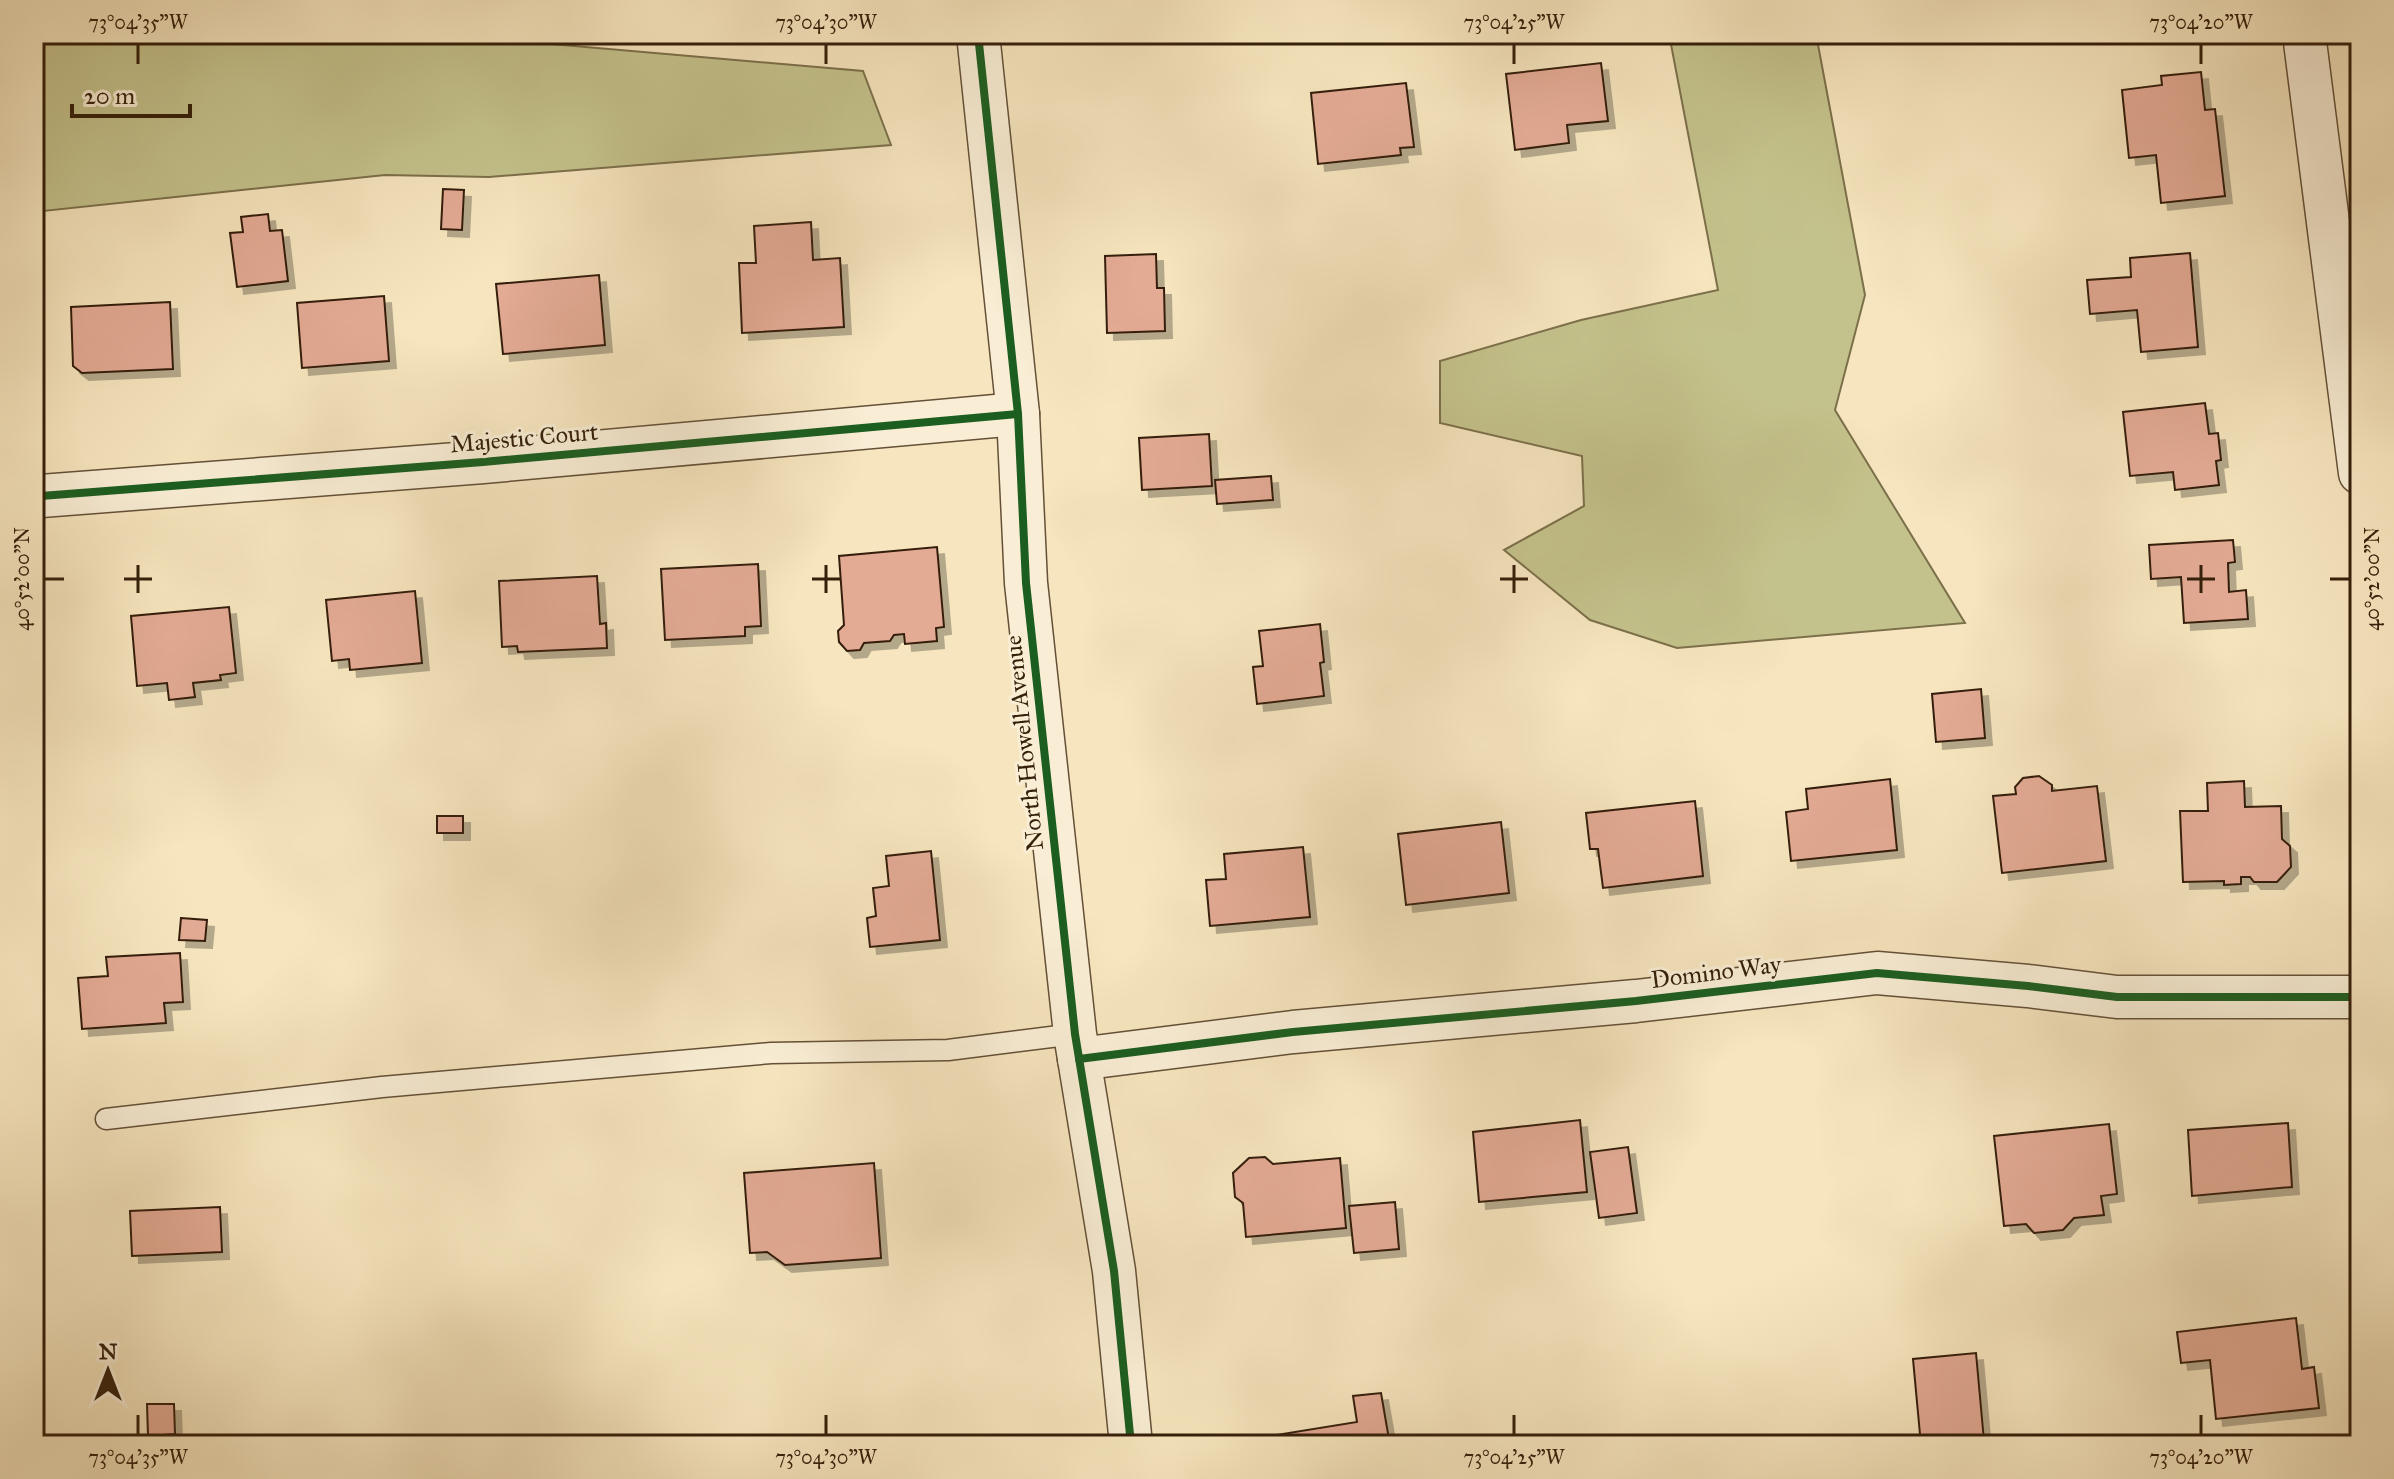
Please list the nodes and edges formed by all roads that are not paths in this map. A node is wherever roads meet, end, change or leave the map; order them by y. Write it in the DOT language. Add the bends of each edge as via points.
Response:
graph roads {
  1 [pos="978,34"];
  2 [pos="2304,34"];
  3 [pos="1018,414"];
  4 [pos="2360,473"];
  5 [pos="34,493"];
  6 [pos="2360,997"];
  7 [pos="1077,1046"];
  8 [pos="106,1119"];
  9 [pos="1131,1445"];
  1 -- 3 [label="street, North Howell Avenue"];
  2 -- 4 [label="street"];
  3 -- 5 [label="street, Majestic Court" via="483,462"];
  3 -- 7 [label="street, North Howell Avenue" via="1026,583"];
  6 -- 7 [label="street, Domino Way" via="2117,997 1877,973 1636,1001"];
  7 -- 8 [label="lane" via="771,1053 382,1087"];
  7 -- 9 [label="street, North Howell Avenue" via="1114,1271"];
}
